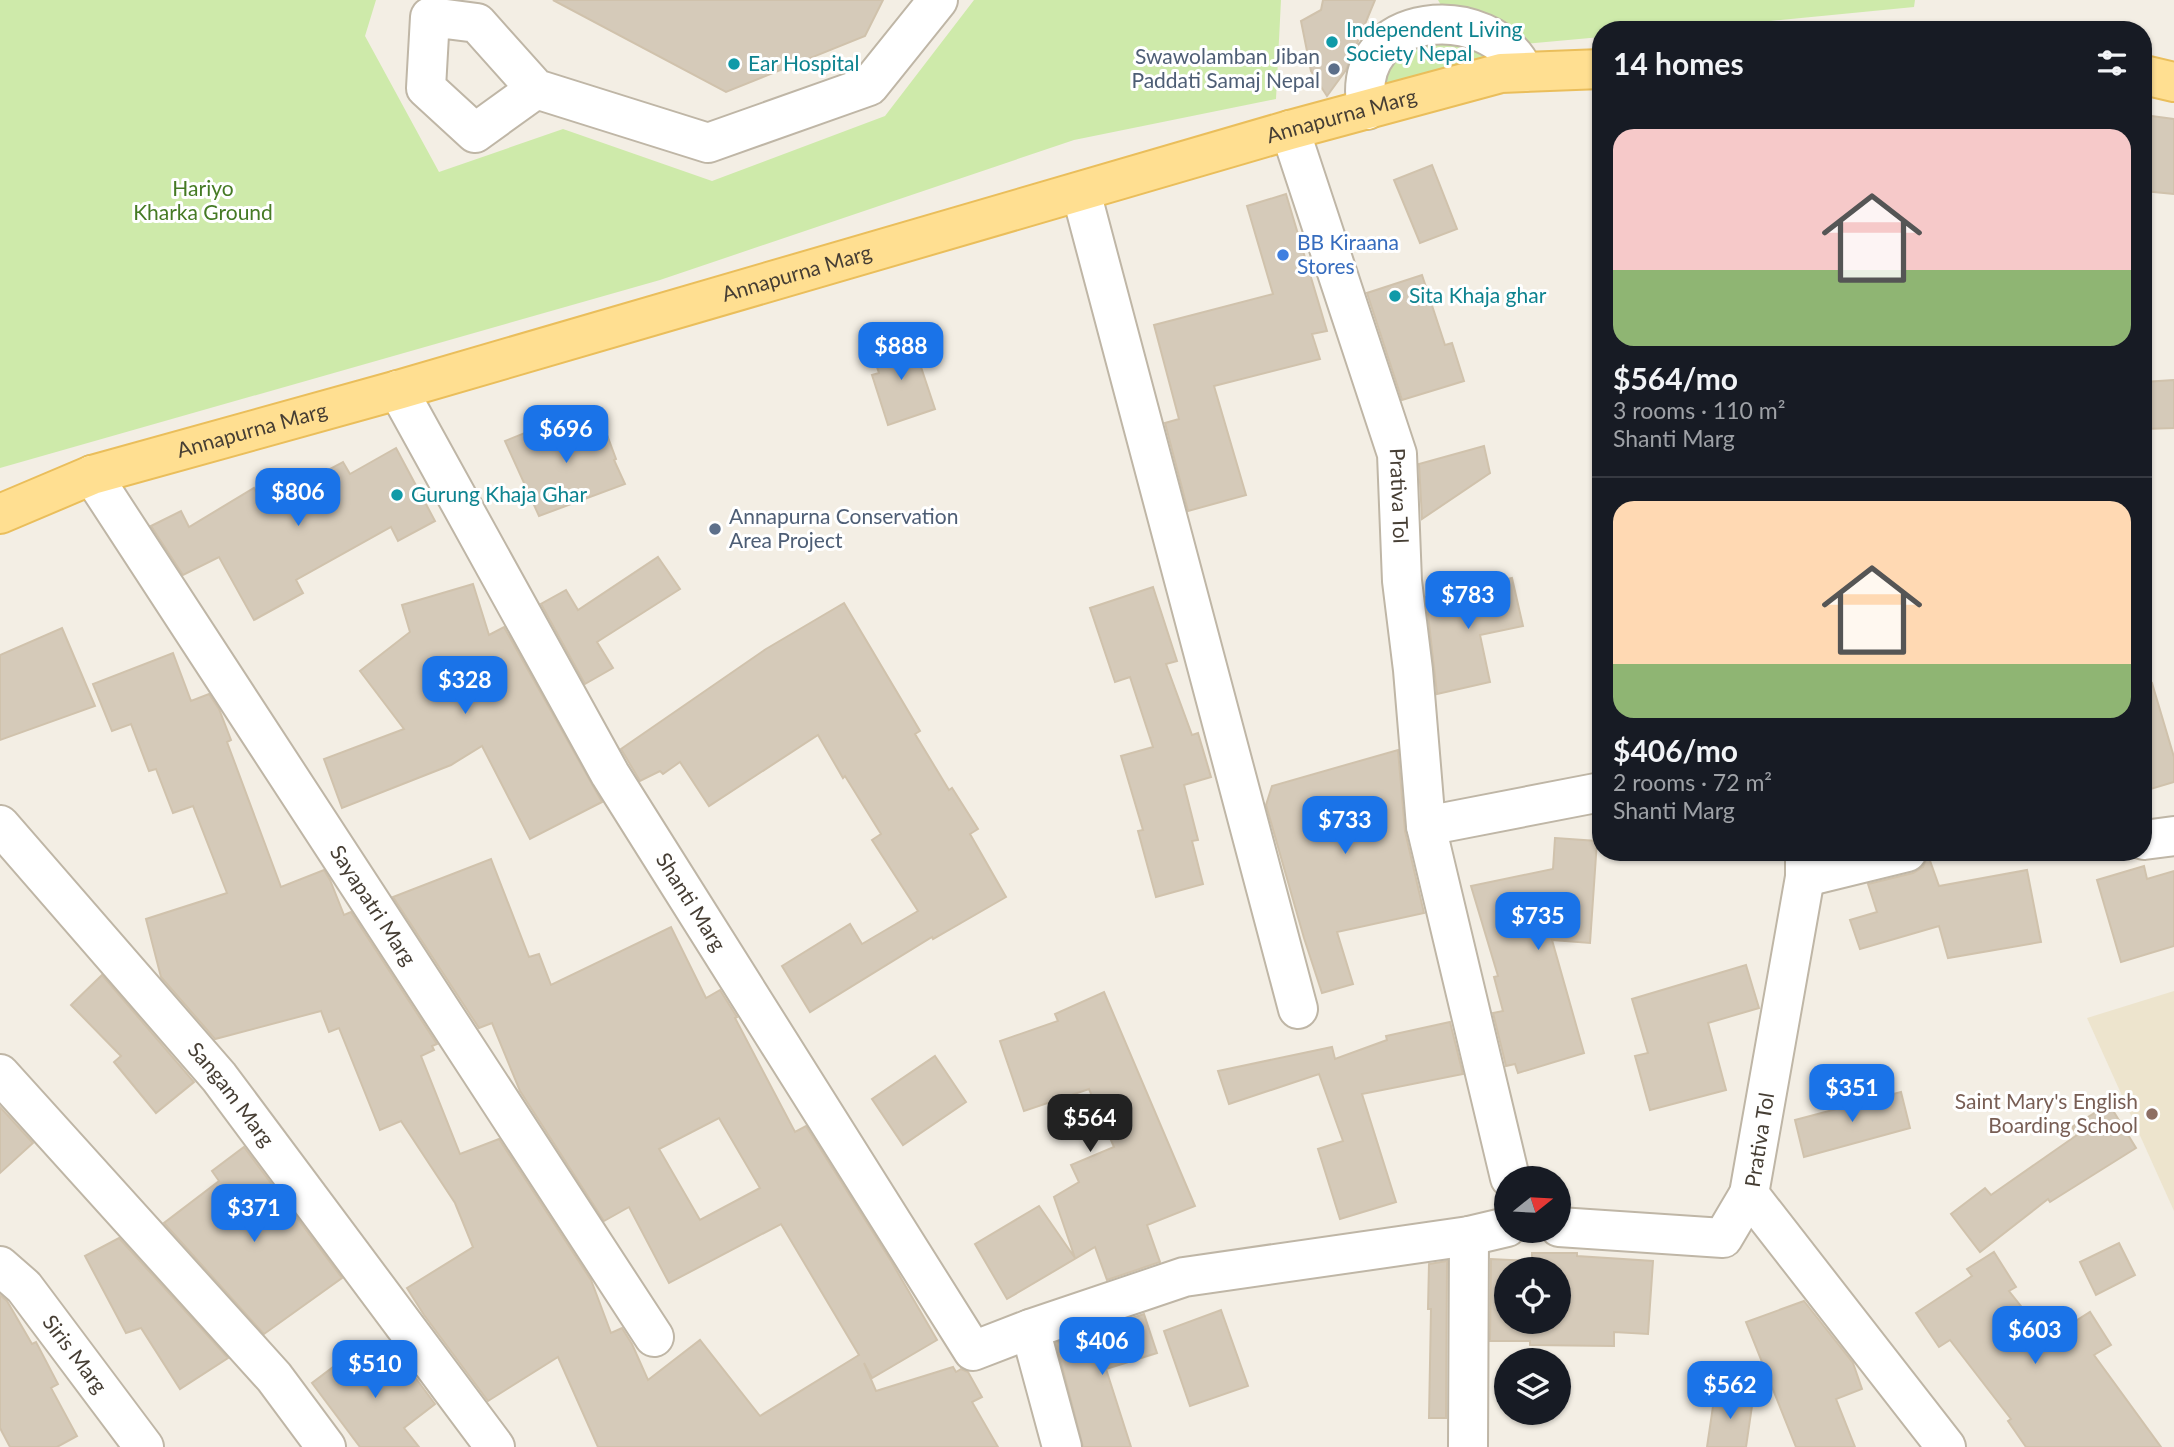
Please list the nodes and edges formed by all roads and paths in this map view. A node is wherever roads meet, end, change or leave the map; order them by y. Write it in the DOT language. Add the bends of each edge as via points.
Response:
graph roads {
  1 [pos="938,0"];
  2 [pos="1432,6"];
  3 [pos="427,8"];
  4 [pos="1592,69"];
  5 [pos="1524,72"];
  6 [pos="2152,77"];
  7 [pos="2174,82"];
  8 [pos="536,89"];
  9 [pos="1367,110"];
  10 [pos="1290,131"];
  11 [pos="1081,192"];
  12 [pos="398,390"];
  13 [pos="92,475"];
  14 [pos="0,514"];
  15 [pos="1592,794"];
  16 [pos="0,825"];
  17 [pos="1426,826"];
  18 [pos="2174,836"];
  19 [pos="2152,839"];
  20 [pos="1836,861"];
  21 [pos="1805,865"];
  22 [pos="1297,1009"];
  23 [pos="0,1074"];
  24 [pos="1507,1166"];
  25 [pos="1749,1194"];
  26 [pos="1572,1228"];
  27 [pos="1494,1230"];
  28 [pos="1469,1236"];
  29 [pos="0,1266"];
  30 [pos="1030,1329"];
  31 [pos="654,1337"];
  32 [pos="144,1447"];
  33 [pos="326,1447"];
  34 [pos="495,1447"];
  35 [pos="1062,1447"];
  36 [pos="1468,1447"];
  37 [pos="1946,1447"];
  1 -- 8 [label="street" via="869,86 708,143"];
  2 -- 5 [label="street" via="1475,16 1493,26 1520,57"];
  2 -- 9 [label="street" via="1397,28 1371,59"];
  3 -- 8 [label="street" via="477,23"];
  3 -- 8 [label="street" via="426,88 475,133"];
  4 -- 5 [label="main road, Annapurna Marg"];
  5 -- 9 [label="main road, Annapurna Marg" via="1501,73"];
  6 -- 7 [label="main road"];
  9 -- 10 [label="main road, Annapurna Marg"];
  10 -- 11 [label="main road, Annapurna Marg"];
  10 -- 17 [label="street, Prativa Tol" via="1397,454 1402,581"];
  11 -- 12 [label="main road, Annapurna Marg"];
  11 -- 22 [label="street"];
  12 -- 13 [label="main road, Annapurna Marg"];
  12 -- 30 [label="street, Shanti Marg" via="610,774 973,1351"];
  13 -- 14 [label="main road, Annapurna Marg"];
  13 -- 31 [label="street, Sayapatri Marg"];
  15 -- 17 [label="street"];
  16 -- 34 [label="street, Sangam Marg" via="219,1077"];
  17 -- 24 [label="street, Prativa Tol"];
  18 -- 19 [label="street"];
  20 -- 21 [label="street"];
  21 -- 25 [label="street, Prativa Tol"];
  23 -- 33 [label="street" via="274,1377"];
  25 -- 26 [label="street" via="1723,1238"];
  25 -- 37 [label="street, Prativa Tol"];
  27 -- 28 [label="street"];
  28 -- 30 [label="street" via="1184,1277"];
  28 -- 36 [label="street"];
  29 -- 32 [label="street, Siris Marg" via="24,1287"];
  30 -- 35 [label="street"];
}
